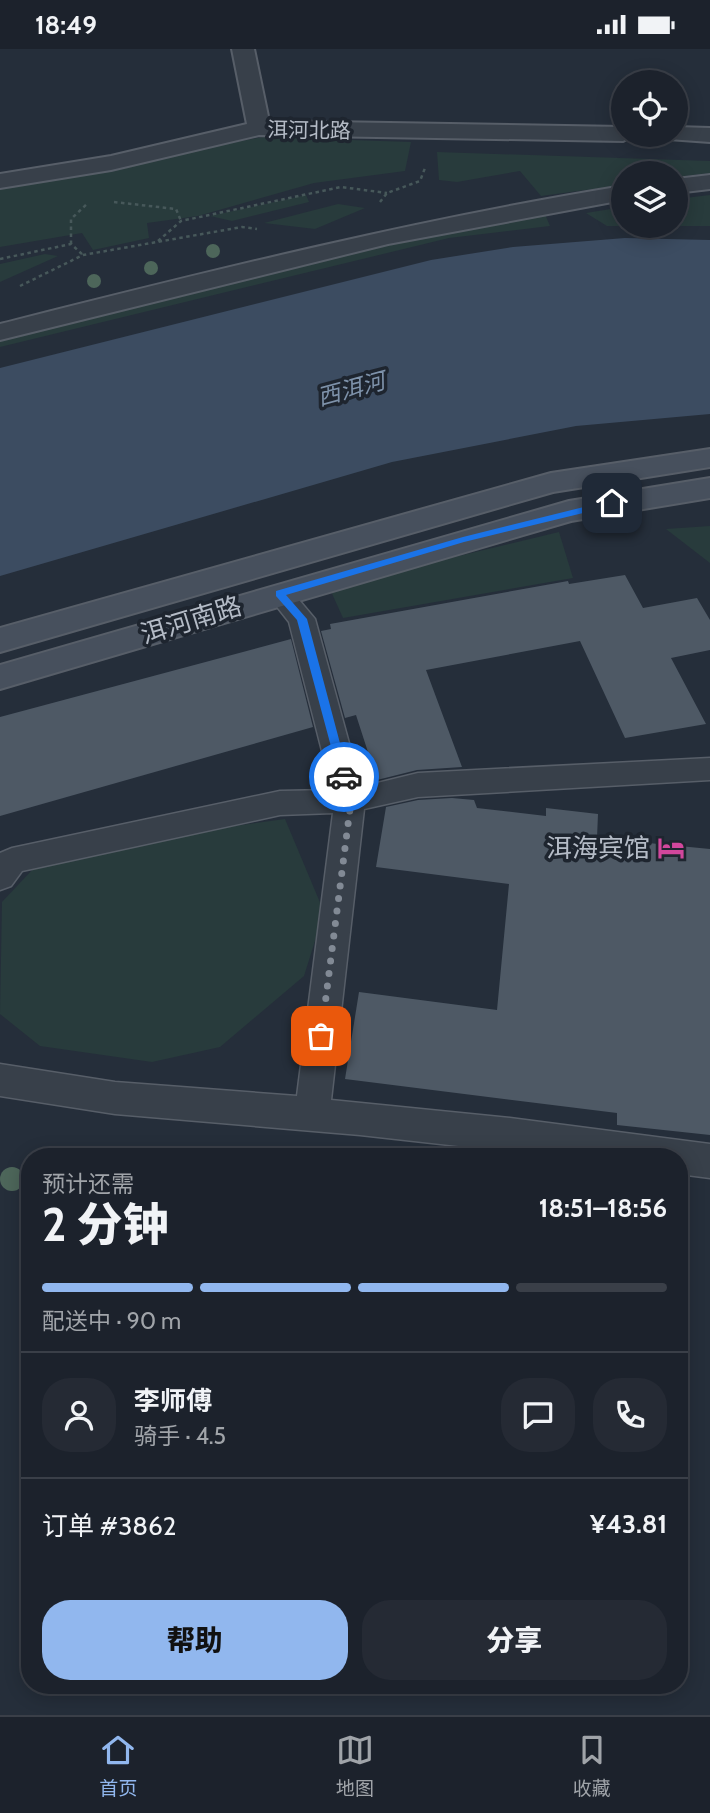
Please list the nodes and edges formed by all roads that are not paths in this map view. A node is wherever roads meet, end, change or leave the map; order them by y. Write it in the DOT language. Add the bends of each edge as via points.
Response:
graph roads {
  1 [pos="243,49"];
  2 [pos="258,128"];
  3 [pos="611,134"];
  4 [pos="688,134"];
  5 [pos="710,135"];
  6 [pos="0,181"];
  7 [pos="710,182"];
  8 [pos="688,185"];
  9 [pos="611,195"];
  10 [pos="0,332"];
  11 [pos="710,458"];
  12 [pos="710,488"];
  13 [pos="280,593"];
  14 [pos="0,640"];
  15 [pos="0,677"];
  16 [pos="710,769"];
  17 [pos="351,801"];
  18 [pos="0,877"];
  19 [pos="0,1080"];
  20 [pos="312,1114"];
  21 [pos="624,1148"];
  22 [pos="688,1158"];
  23 [pos="710,1161"];
  1 -- 2 [label="street"];
  2 -- 3 [label="street, 洱河北路"];
  2 -- 6 [label="street, 洱河北路" via="111,163"];
  4 -- 5 [label="street"];
  7 -- 8 [label="street"];
  9 -- 10 [label="street" via="346,245"];
  11 -- 14 [label="main road, 洱河南路" via="551,483"];
  12 -- 13 [label="main road, 洱河南路" via="569,511"];
  13 -- 15 [label="main road, 洱河南路"];
  13 -- 17 [label="lane" via="302,619"];
  16 -- 17 [label="lane" via="418,785"];
  17 -- 18 [label="lane" via="280,803 12,861"];
  17 -- 20 [label="lane"];
  19 -- 20 [label="lane" via="59,1093"];
  20 -- 21 [label="lane"];
  22 -- 23 [label="lane"];
}
